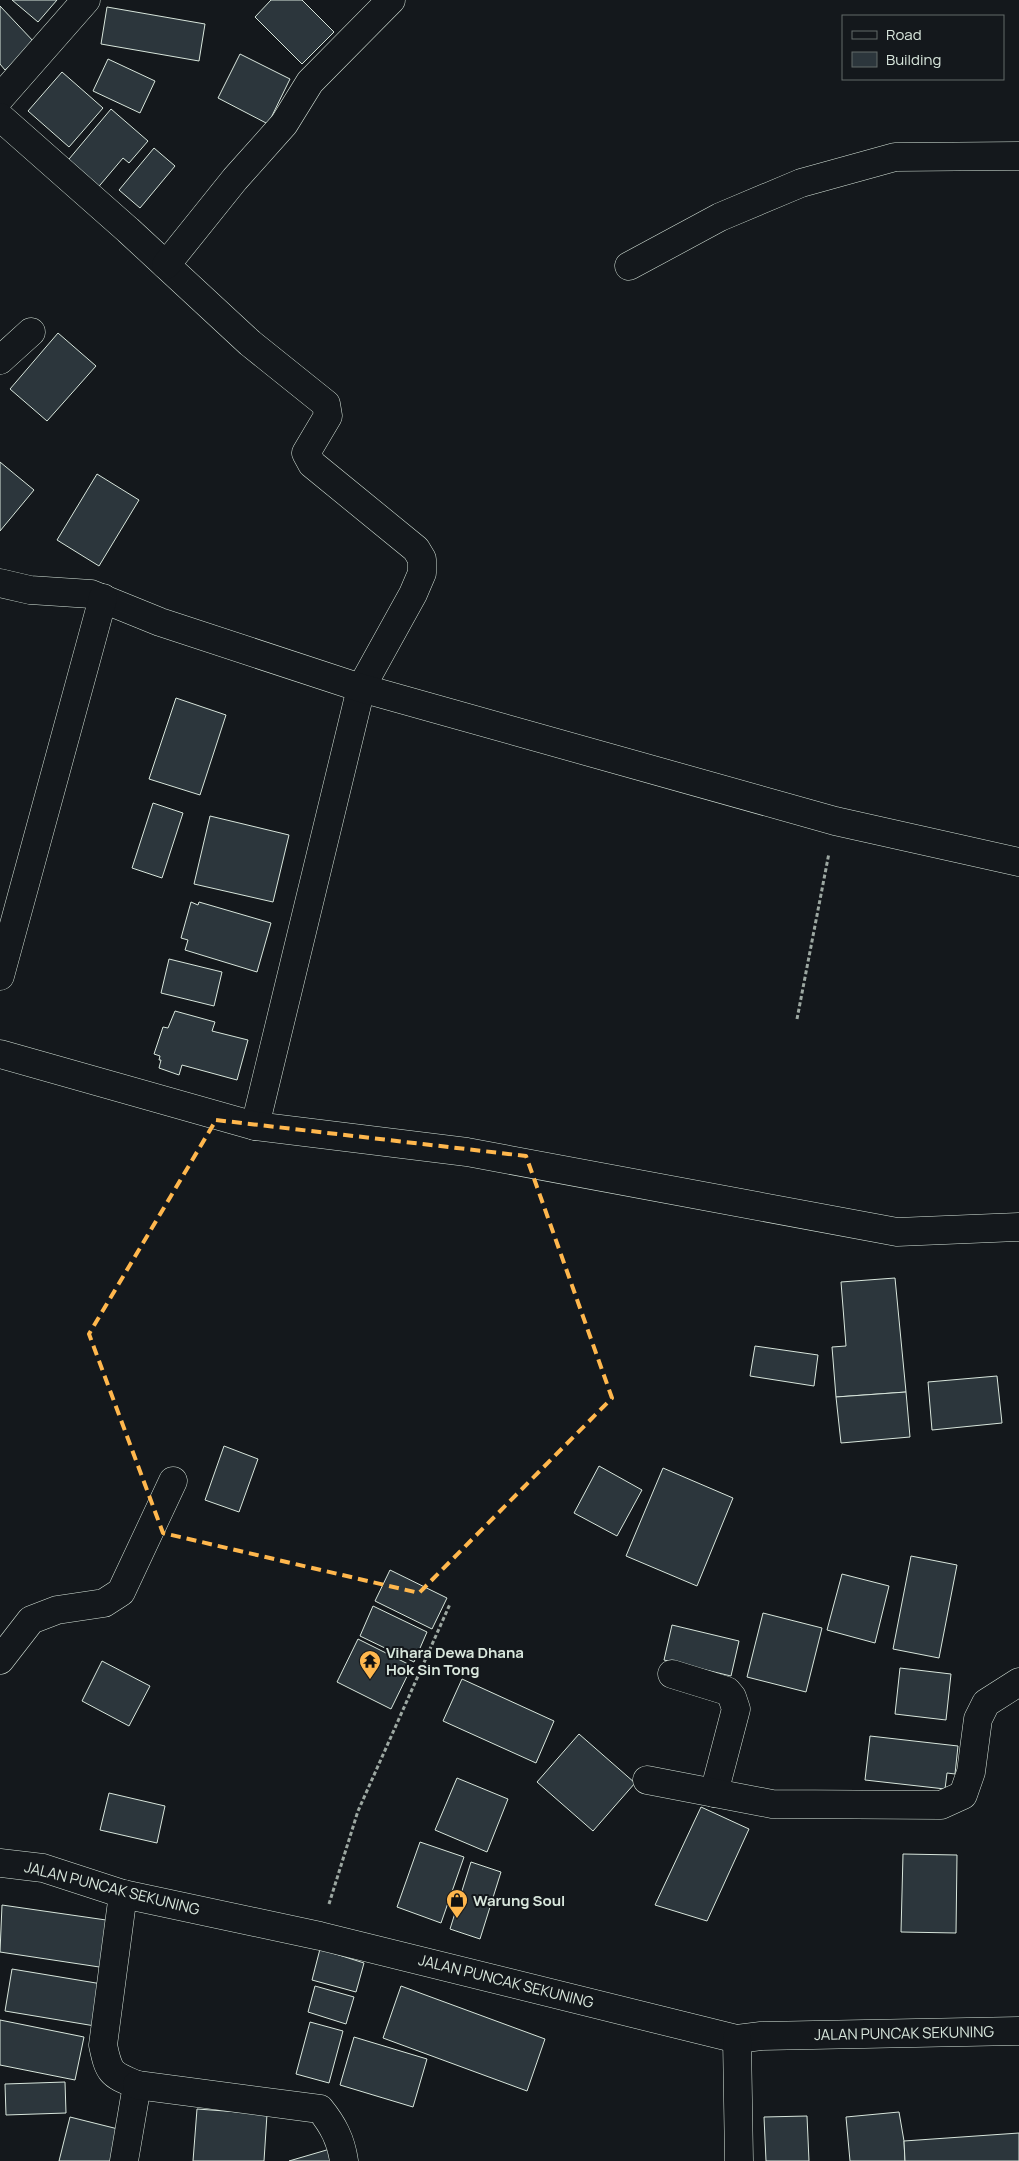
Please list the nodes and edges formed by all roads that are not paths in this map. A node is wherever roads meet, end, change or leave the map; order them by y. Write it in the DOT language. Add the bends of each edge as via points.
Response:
graph roads {
  1 [pos="86,0"];
  2 [pos="391,0"];
  3 [pos="0,98"];
  4 [pos="0,117"];
  5 [pos="1019,156"];
  6 [pos="166,265"];
  7 [pos="629,266"];
  8 [pos="31,332"];
  9 [pos="0,360"];
  10 [pos="0,584"];
  11 [pos="103,598"];
  12 [pos="362,688"];
  13 [pos="1019,862"];
  14 [pos="0,976"];
  15 [pos="0,1054"];
  16 [pos="255,1126"];
  17 [pos="1019,1227"];
  18 [pos="173,1481"];
  19 [pos="0,1660"];
  20 [pos="672,1674"];
  21 [pos="1019,1682"];
  22 [pos="646,1780"];
  23 [pos="714,1793"];
  24 [pos="0,1863"];
  25 [pos="123,1894"];
  26 [pos="1019,2031"];
  27 [pos="737,2039"];
  28 [pos="137,2085"];
  29 [pos="124,2161"];
  30 [pos="344,2161"];
  31 [pos="739,2161"];
  1 -- 3 [label="street"];
  2 -- 6 [label="street" via="310,82 284,124"];
  4 -- 6 [label="street"];
  5 -- 7 [label="street" via="895,157 801,183 720,217"];
  6 -- 12 [label="street" via="250,343 326,404 328,416 306,453 312,464 416,549 422,559 422,573 413,594"];
  8 -- 9 [label="street"];
  10 -- 11 [label="street"];
  11 -- 12 [label="street" via="160,622"];
  11 -- 14 [label="street"];
  12 -- 13 [label="street" via="835,821"];
  12 -- 16 [label="street"];
  15 -- 16 [label="street"];
  16 -- 17 [label="street" via="467,1152 897,1232"];
  18 -- 19 [label="street" via="121,1592 104,1603 57,1610 31,1620"];
  20 -- 23 [label="street" via="727,1691 732,1697 736,1709"];
  21 -- 23 [label="street" via="986,1703 978,1719 971,1772 963,1795 941,1805 772,1804"];
  22 -- 23 [label="street"];
  24 -- 25 [label="street, JALAN PUNCAK SEKUNING" via="43,1868"];
  25 -- 27 [label="street, JALAN PUNCAK SEKUNING" via="320,1936"];
  25 -- 28 [label="street" via="103,2045 106,2061 114,2075"];
  26 -- 27 [label="street, JALAN PUNCAK SEKUNING"];
  27 -- 31 [label="street"];
  28 -- 29 [label="street"];
  28 -- 30 [label="street" via="320,2109 333,2125"];
}
